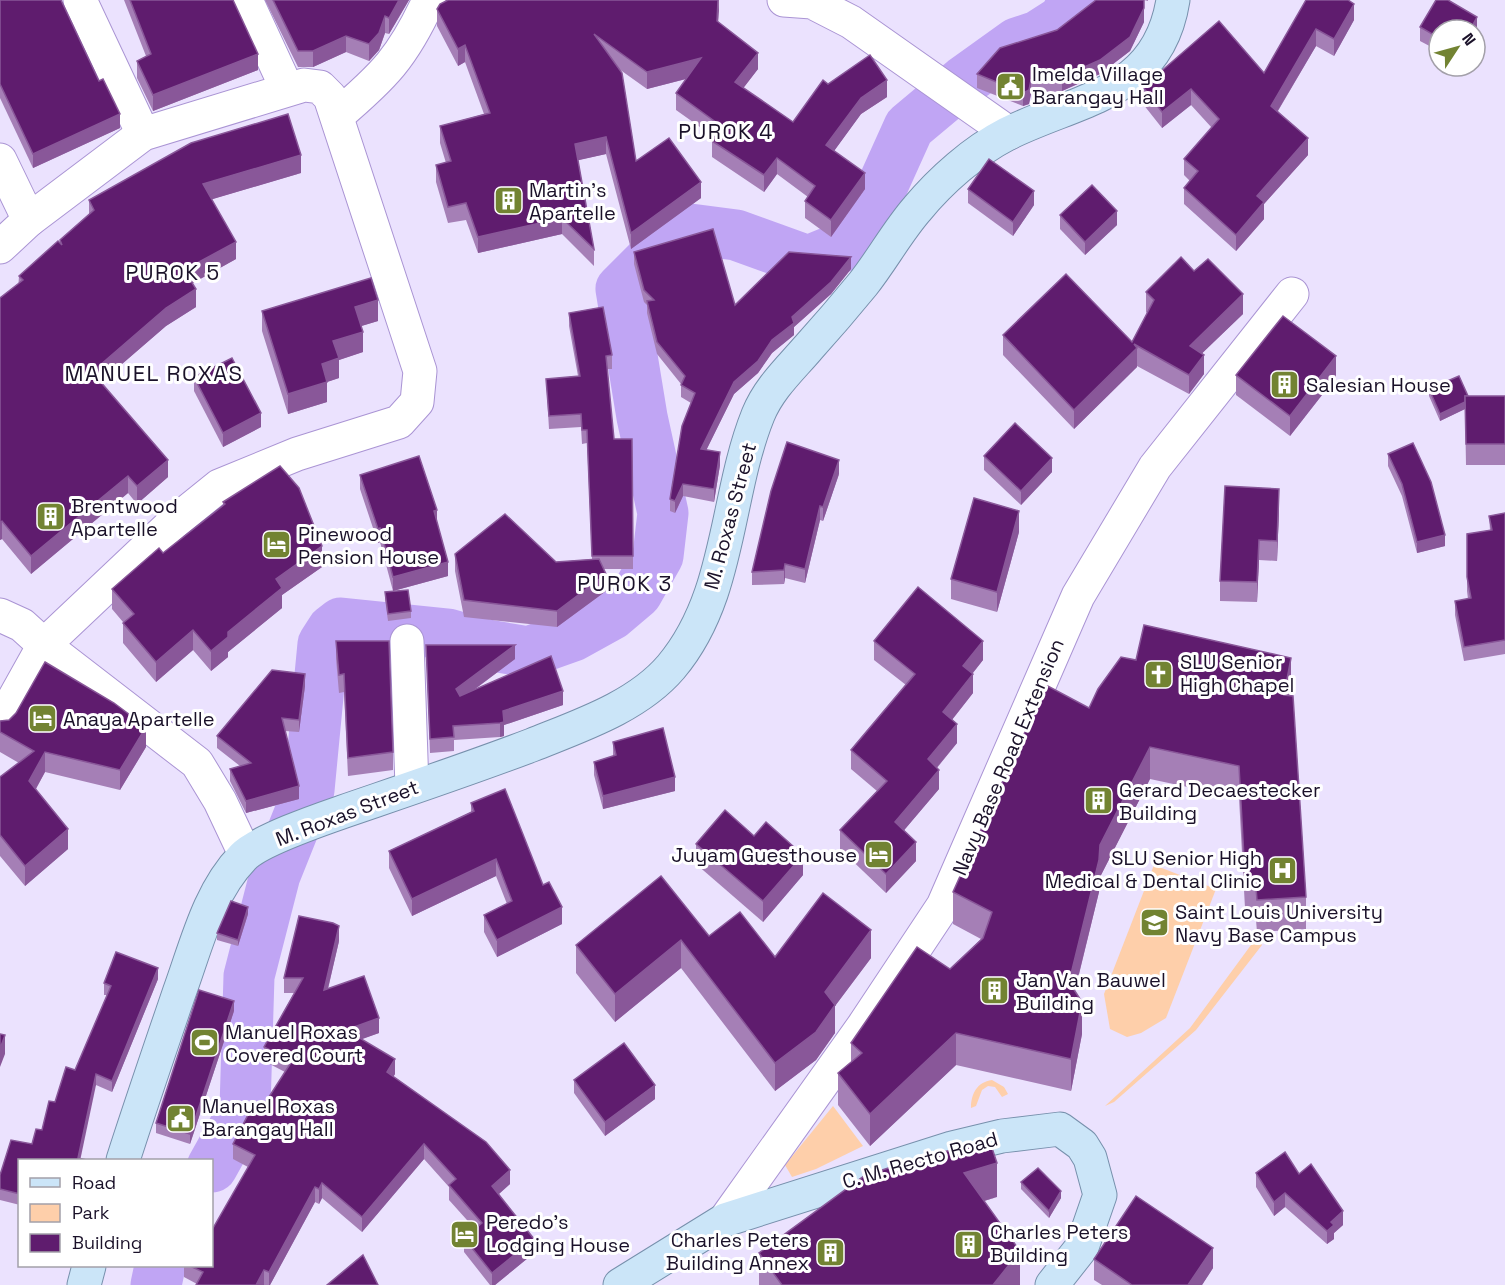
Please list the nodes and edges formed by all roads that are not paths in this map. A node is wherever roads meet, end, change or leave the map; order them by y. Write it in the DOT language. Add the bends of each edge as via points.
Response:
graph roads {
  1 [pos="80,0"];
  2 [pos="246,0"];
  3 [pos="429,0"];
  4 [pos="784,0"];
  5 [pos="1173,0"];
  6 [pos="287,89"];
  7 [pos="337,116"];
  8 [pos="1009,133"];
  9 [pos="143,134"];
  10 [pos="0,160"];
  11 [pos="29,220"];
  12 [pos="0,247"];
  13 [pos="1292,294"];
  14 [pos="0,615"];
  15 [pos="407,641"];
  16 [pos="44,645"];
  17 [pos="0,724"];
  18 [pos="412,787"];
  19 [pos="245,854"];
  20 [pos="124,1159"];
  21 [pos="724,1220"];
  22 [pos="89,1267"];
  23 [pos="84,1285"];
  24 [pos="620,1285"];
  25 [pos="1052,1285"];
  1 -- 9 [label="street"];
  2 -- 6 [label="street"];
  3 -- 7 [label="street" via="413,36 391,68"];
  4 -- 8 [label="street" via="812,2 851,22"];
  5 -- 8 [label="main road, M. Roxas Street" via="1170,21 1146,65 1097,97"];
  6 -- 7 [label="street" via="303,85 320,87 330,98"];
  6 -- 9 [label="street"];
  7 -- 16 [label="street" via="420,371 417,402 399,422 297,454 219,486 172,524"];
  8 -- 18 [label="main road, M. Roxas Street" via="953,172 916,209 865,281 774,385 749,440 716,582 670,667 643,692 572,729 452,776"];
  9 -- 11 [label="street"];
  10 -- 11 [label="street"];
  11 -- 12 [label="street"];
  13 -- 21 [label="street, Navy Base Road Extension" via="1155,467 1078,596 943,906 864,1025"];
  14 -- 16 [label="street" via="22,625"];
  15 -- 18 [label="street"];
  16 -- 17 [label="street"];
  16 -- 19 [label="street" via="197,763"];
  18 -- 19 [label="main road, M. Roxas Street" via="322,818"];
  19 -- 20 [label="main road" via="211,905"];
  21 -- 24 [label="main road, C. M. Recto Road"];
  21 -- 25 [label="main road, C. M. Recto Road" via="952,1148 1002,1136 1060,1129 1082,1145 1090,1158 1100,1195 1082,1247"];
  22 -- 23 [label="main road"];
}
